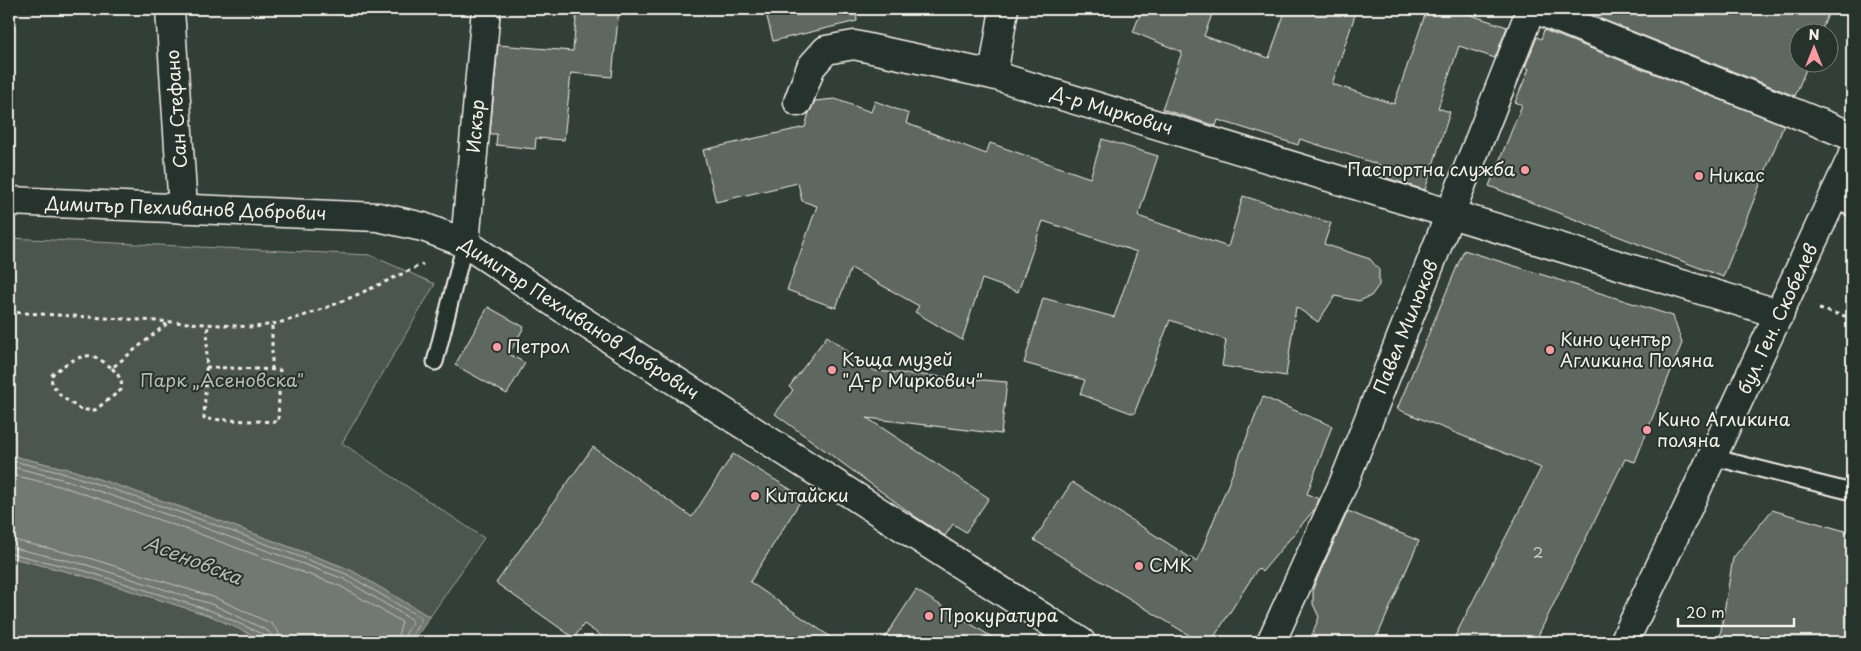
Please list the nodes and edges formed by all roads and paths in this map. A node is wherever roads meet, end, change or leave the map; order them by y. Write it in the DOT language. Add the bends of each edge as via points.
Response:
graph roads {
  1 [pos="170,9"];
  2 [pos="486,9"];
  3 [pos="1004,9"];
  4 [pos="1531,9"];
  5 [pos="1535,9"];
  6 [pos="994,75"];
  7 [pos="798,102"];
  8 [pos="1852,136"];
  9 [pos="1852,157"];
  10 [pos="9,201"];
  11 [pos="1843,204"];
  12 [pos="183,208"];
  13 [pos="1451,214"];
  14 [pos="465,243"];
  15 [pos="9,312"];
  16 [pos="1780,314"];
  17 [pos="169,322"];
  18 [pos="208,324"];
  19 [pos="272,325"];
  20 [pos="435,362"];
  21 [pos="206,367"];
  22 [pos="112,368"];
  23 [pos="272,370"];
  24 [pos="1712,458"];
  25 [pos="1852,492"];
  26 [pos="9,640"];
  27 [pos="17,642"];
  28 [pos="1080,642"];
  29 [pos="1271,642"];
  30 [pos="1624,642"];
  1 -- 12 [label="street, Сан Стефано"];
  2 -- 14 [label="street, Искър"];
  3 -- 6 [label="street"];
  4 -- 13 [label="street, Павел Милюков"];
  5 -- 8 [label="street"];
  6 -- 7 [label="street, Д-р Миркович" via="854,45 826,50 811,67"];
  6 -- 13 [label="street, Д-р Миркович"];
  9 -- 11 [label="street, бул. Ген. Скобелев"];
  10 -- 12 [label="street, Димитър Пехливанов Добрович"];
  11 -- 16 [label="street, бул. Ген. Скобелев"];
  12 -- 14 [label="street, Димитър Пехливанов Добрович" via="378,217 423,227"];
  13 -- 16 [label="street, Д-р Миркович"];
  13 -- 29 [label="street, Павел Милюков" via="1344,482"];
  14 -- 19 [label="path" via="335,303"];
  14 -- 20 [label="lane"];
  14 -- 28 [label="street, Димитър Пехливанов Добрович"];
  15 -- 17 [label="path"];
  16 -- 24 [label="street, бул. Ген. Скобелев"];
  17 -- 18 [label="path"];
  17 -- 22 [label="path"];
  18 -- 19 [label="path"];
  18 -- 21 [label="path"];
  19 -- 23 [label="path"];
  21 -- 23 [label="path"];
  21 -- 23 [label="path" via="204,419 278,422 280,370"];
  22 -- 22 [label="path" via="91,356 81,357 59,368 51,376 52,384 61,396 81,410 95,410 121,390 122,383"];
  24 -- 25 [label="lane"];
  24 -- 30 [label="street, бул. Ген. Скобелев"];
  26 -- 27 [label="path"];
}
